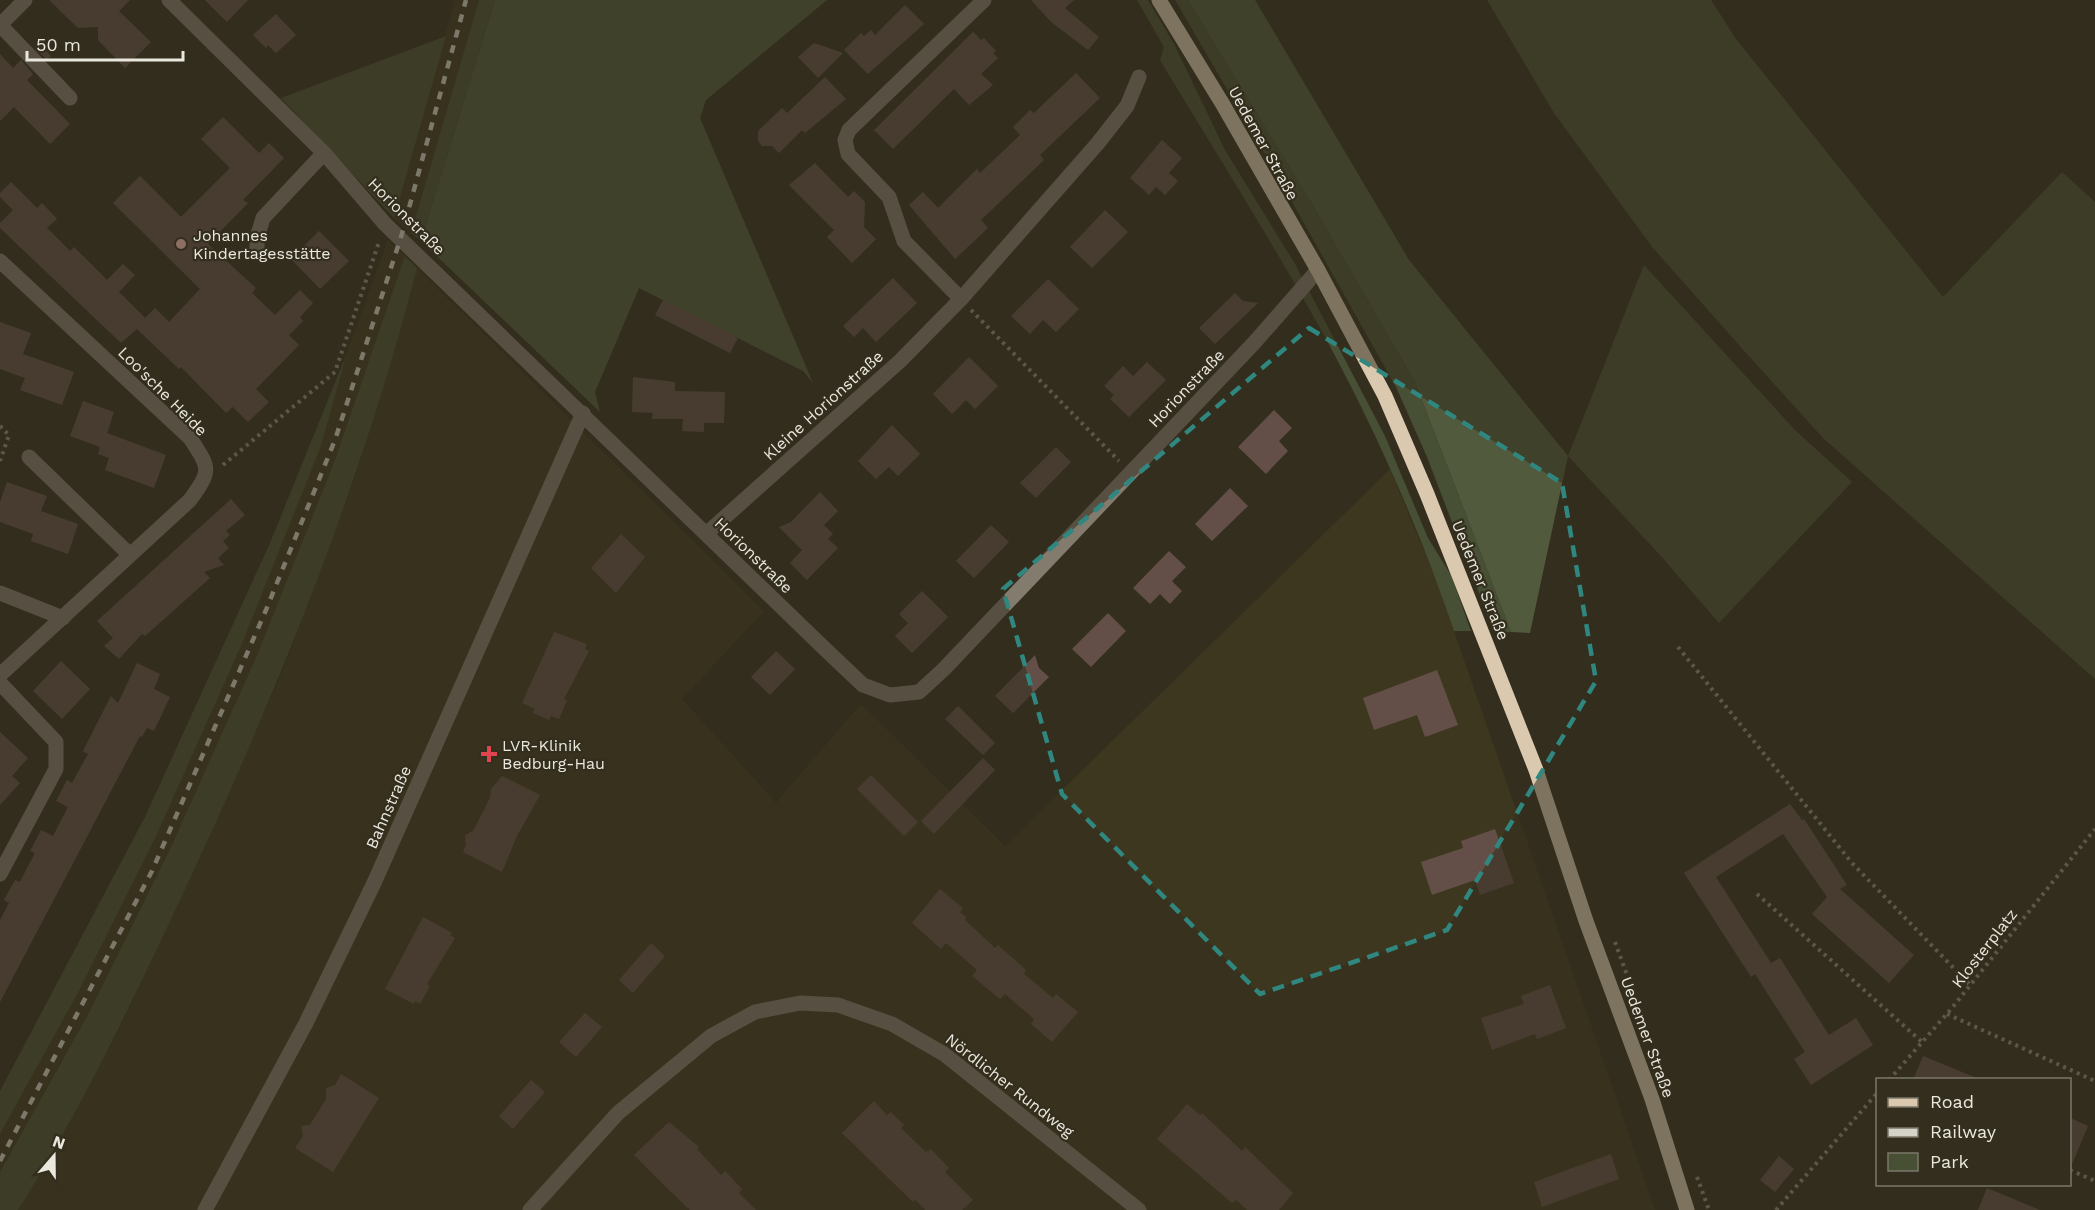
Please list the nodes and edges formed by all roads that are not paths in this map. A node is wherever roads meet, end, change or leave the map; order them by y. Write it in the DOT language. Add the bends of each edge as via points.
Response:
graph roads {
  1 [pos="25,0"];
  2 [pos="169,0"];
  3 [pos="984,0"];
  4 [pos="1159,0"];
  5 [pos="0,25"];
  6 [pos="1139,77"];
  7 [pos="70,98"];
  8 [pos="324,153"];
  9 [pos="257,253"];
  10 [pos="1,264"];
  11 [pos="1318,270"];
  12 [pos="961,299"];
  13 [pos="583,413"];
  14 [pos="29,458"];
  15 [pos="706,534"];
  16 [pos="130,555"];
  17 [pos="0,593"];
  18 [pos="63,618"];
  19 [pos="0,675"];
  20 [pos="0,683"];
  21 [pos="0,874"];
  22 [pos="209,1209"];
  23 [pos="1136,1209"];
  24 [pos="530,1210"];
  25 [pos="1688,1210"];
  1 -- 5 [label="street"];
  2 -- 8 [label="street, Horionstraße"];
  3 -- 12 [label="street" via="849,130 844,140 848,154 889,197 904,241"];
  4 -- 11 [label="main road, Uedemer Straße"];
  5 -- 7 [label="street"];
  6 -- 12 [label="street, Kleine Horionstraße" via="1127,106 1098,143"];
  8 -- 9 [label="street" via="263,218"];
  8 -- 13 [label="street, Horionstraße" via="385,224"];
  10 -- 16 [label="street, Loo'sche Heide" via="190,438 206,463 206,478 190,500"];
  11 -- 15 [label="street, Horionstraße" via="1254,343 919,692 890,695 863,685"];
  11 -- 25 [label="main road, Uedemer Straße" via="1385,396 1516,718"];
  12 -- 15 [label="street, Kleine Horionstraße" via="892,369"];
  13 -- 15 [label="street, Horionstraße"];
  13 -- 22 [label="street, Bahnstraße" via="374,883"];
  14 -- 16 [label="street"];
  16 -- 18 [label="street"];
  17 -- 18 [label="street"];
  18 -- 19 [label="street"];
  20 -- 21 [label="street" via="56,742 56,769"];
  23 -- 24 [label="street, Nördlicher Rundweg" via="944,1054 892,1024 838,1005 800,1003 755,1011 711,1036 618,1113"];
}
